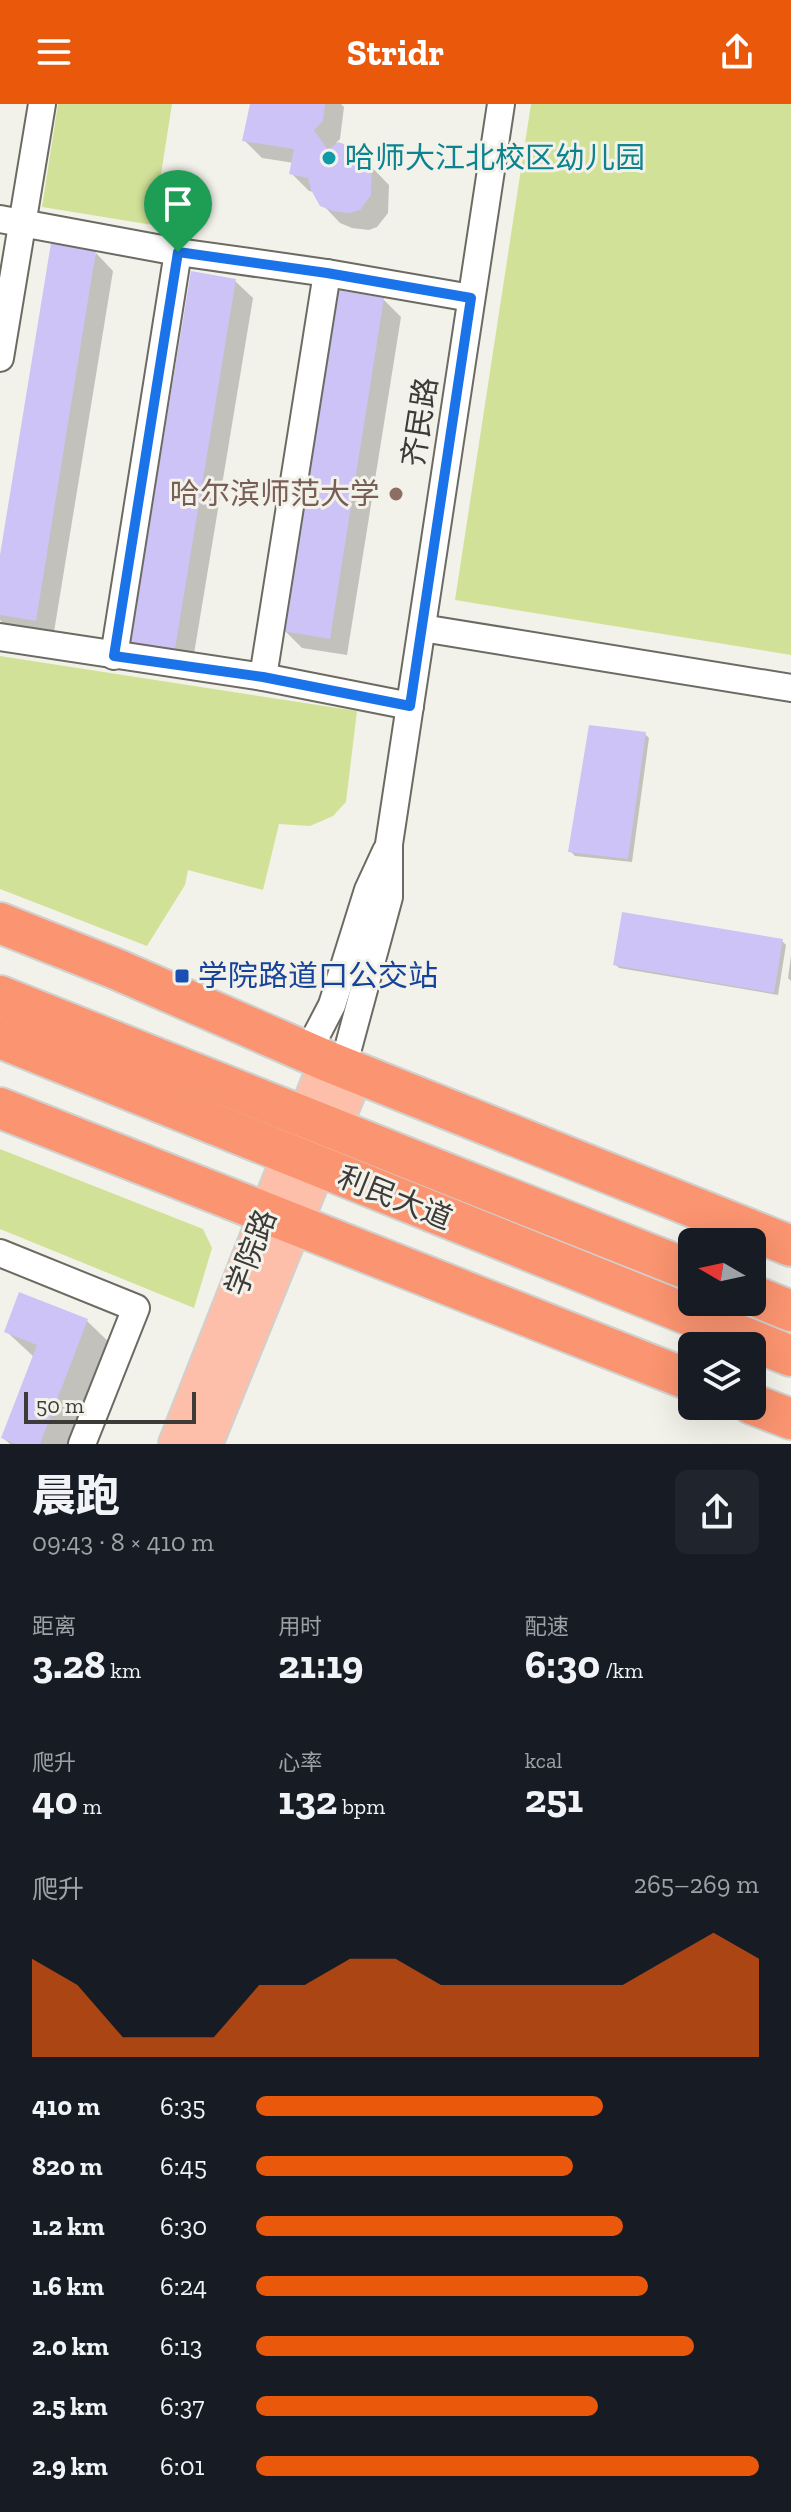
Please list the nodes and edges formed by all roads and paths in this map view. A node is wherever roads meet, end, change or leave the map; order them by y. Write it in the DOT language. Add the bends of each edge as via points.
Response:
graph roads {
  1 [pos="42,104"];
  2 [pos="501,104"];
  3 [pos="11,221"];
  4 [pos="178,252"];
  5 [pos="327,273"];
  6 [pos="471,298"];
  7 [pos="0,358"];
  8 [pos="422,628"];
  9 [pos="0,637"];
  10 [pos="114,656"];
  11 [pos="263,677"];
  12 [pos="791,688"];
  13 [pos="410,706"];
  14 [pos="389,844"];
  15 [pos="0,923"];
  16 [pos="0,996"];
  17 [pos="0,1038"];
  18 [pos="333,1064"];
  19 [pos="0,1108"];
  20 [pos="318,1124"];
  21 [pos="303,1161"];
  22 [pos="280,1220"];
  23 [pos="791,1246"];
  24 [pos="0,1253"];
  25 [pos="678,1265"];
  26 [pos="766,1301"];
  27 [pos="791,1311"];
  28 [pos="791,1356"];
  29 [pos="678,1376"];
  30 [pos="766,1409"];
  31 [pos="791,1419"];
  32 [pos="82,1444"];
  33 [pos="176,1444"];
  34 [pos="205,1444"];
  1 -- 3 [label="lane"];
  2 -- 6 [label="lane, 齐民路"];
  3 -- 4 [label="lane"];
  3 -- 7 [label="lane"];
  4 -- 5 [label="lane"];
  4 -- 10 [label="lane"];
  5 -- 6 [label="lane"];
  5 -- 11 [label="lane"];
  6 -- 8 [label="lane, 齐民路"];
  8 -- 12 [label="lane"];
  8 -- 13 [label="lane, 齐民路"];
  9 -- 10 [label="lane"];
  10 -- 11 [label="lane"];
  11 -- 13 [label="lane"];
  13 -- 14 [label="lane, 齐民路"];
  14 -- 18 [label="lane" via="389,897"];
  14 -- 18 [label="lane" via="368,890 332,1005"];
  15 -- 18 [label="highway"];
  16 -- 20 [label="highway, 利民大道"];
  17 -- 21 [label="highway, 利民大道"];
  18 -- 20 [label="main road, 学院路"];
  18 -- 23 [label="highway"];
  19 -- 22 [label="highway"];
  20 -- 21 [label="main road, 学院路"];
  20 -- 25 [label="highway, 利民大道"];
  21 -- 22 [label="main road, 学院路"];
  21 -- 28 [label="highway, 利民大道"];
  22 -- 29 [label="highway"];
  22 -- 33 [label="main road, 学院路"];
  22 -- 34 [label="main road, 学院路"];
  24 -- 32 [label="lane" via="136,1308"];
  26 -- 27 [label="highway"];
  30 -- 31 [label="highway"];
}
